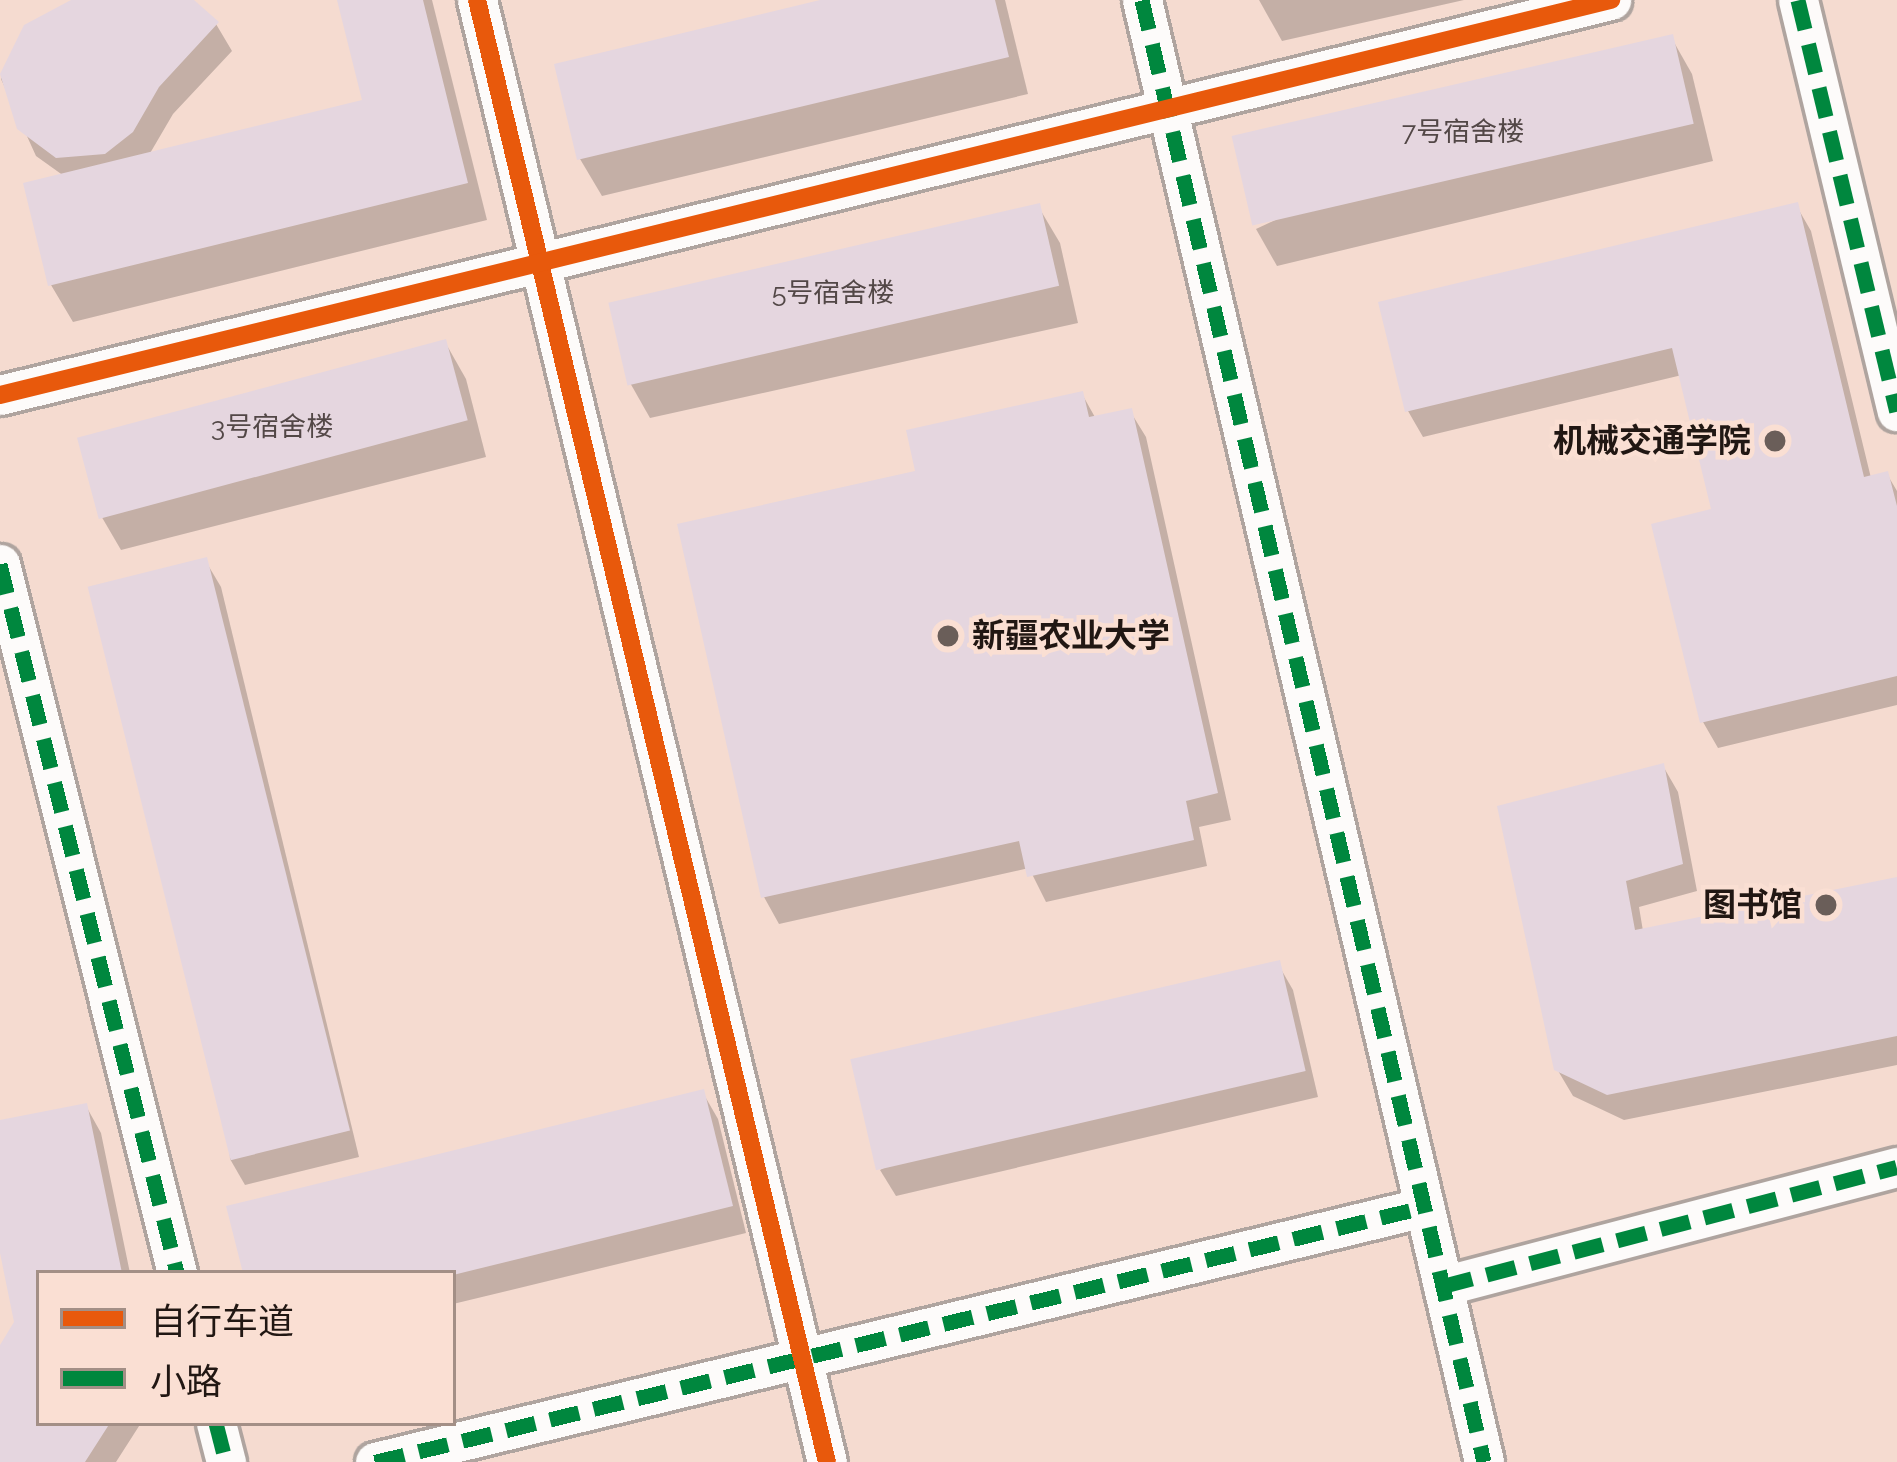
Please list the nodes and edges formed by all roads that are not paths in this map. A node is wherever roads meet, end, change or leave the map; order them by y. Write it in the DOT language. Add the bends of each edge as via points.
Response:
graph roads {
  1 [pos="477,0"];
  2 [pos="1142,0"];
  3 [pos="1611,0"];
  4 [pos="1798,0"];
  5 [pos="1167,112"];
  6 [pos="540,264"];
  7 [pos="0,395"];
  8 [pos="1897,411"];
  9 [pos="0,564"];
  10 [pos="1897,1167"];
  11 [pos="1424,1207"];
  12 [pos="176,1270"];
  13 [pos="1443,1286"];
  14 [pos="803,1358"];
  15 [pos="217,1426"];
  16 [pos="226,1462"];
  17 [pos="375,1462"];
  18 [pos="827,1462"];
  19 [pos="1484,1462"];
  1 -- 6 [label="street"];
  2 -- 5 [label="street"];
  3 -- 5 [label="street"];
  4 -- 8 [label="street"];
  5 -- 6 [label="street"];
  5 -- 11 [label="street"];
  6 -- 7 [label="street"];
  6 -- 14 [label="street"];
  9 -- 12 [label="street"];
  10 -- 13 [label="street"];
  11 -- 13 [label="street"];
  11 -- 14 [label="street"];
  13 -- 19 [label="street"];
  14 -- 17 [label="street"];
  14 -- 18 [label="street"];
  15 -- 16 [label="street"];
}
